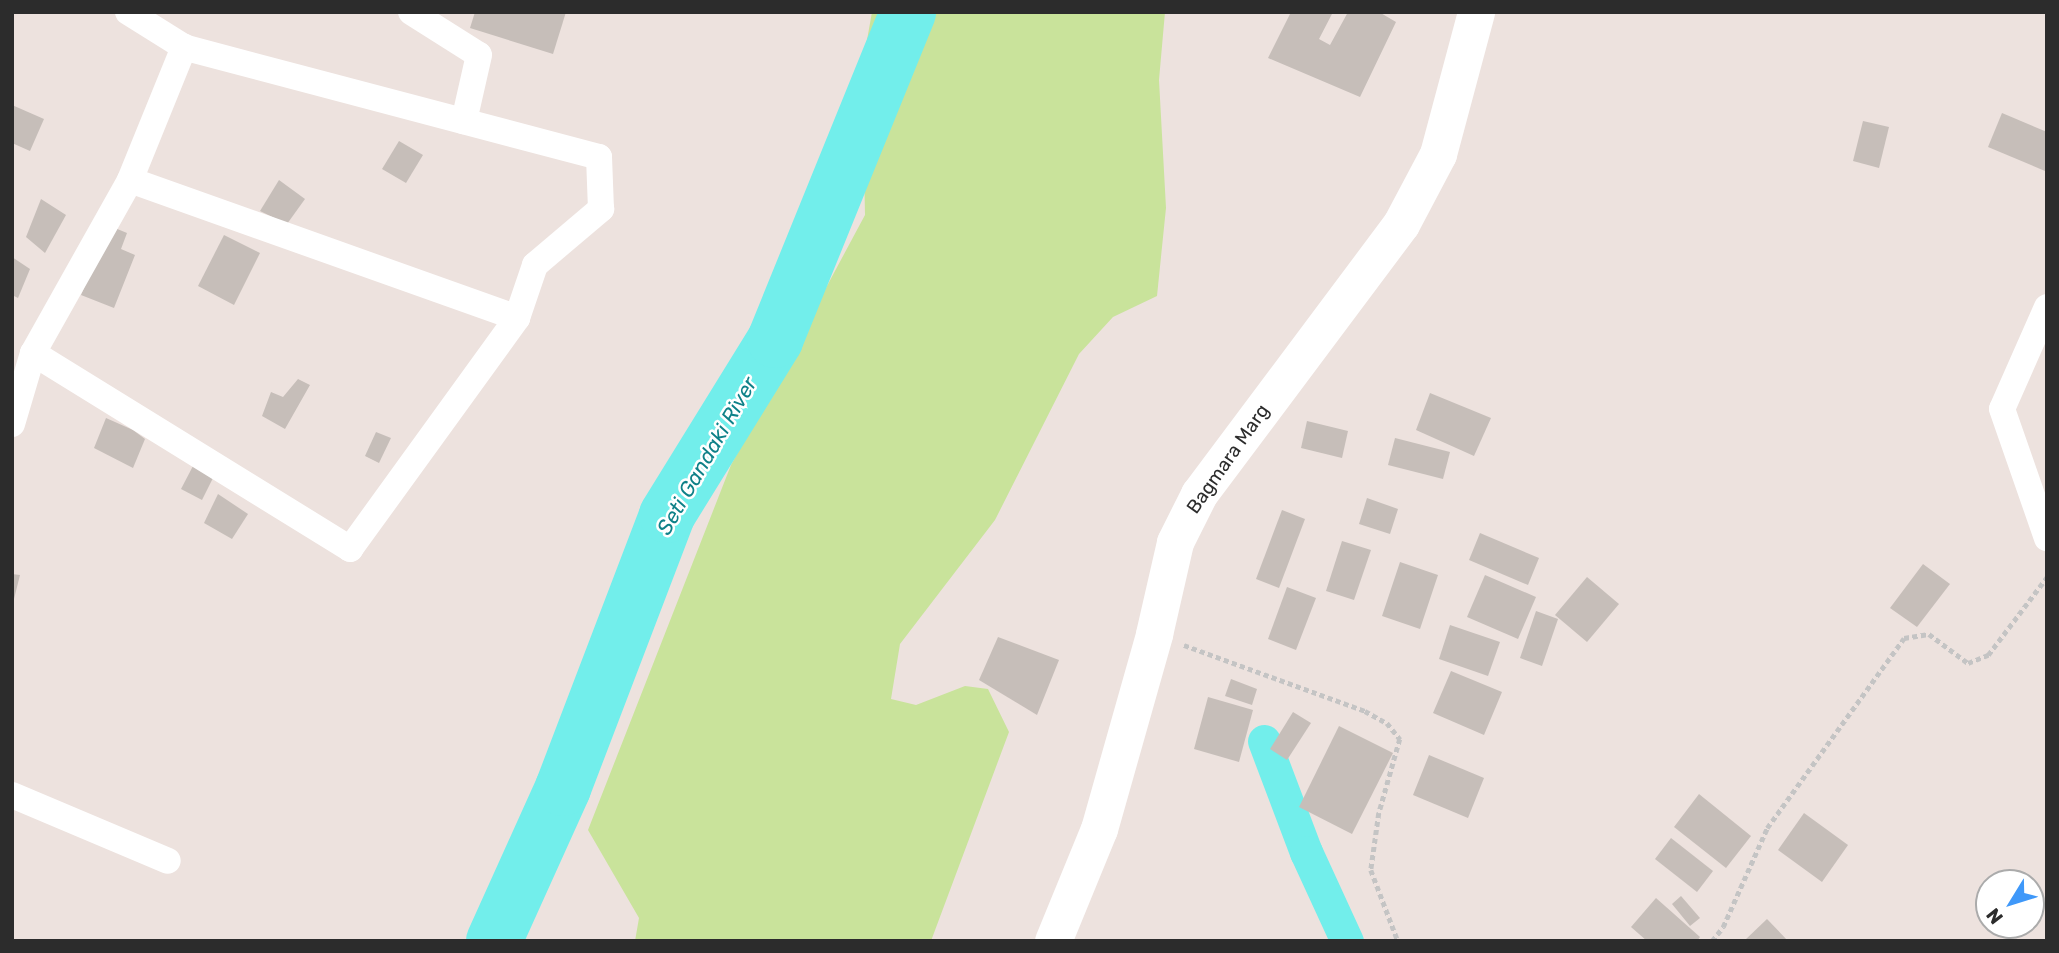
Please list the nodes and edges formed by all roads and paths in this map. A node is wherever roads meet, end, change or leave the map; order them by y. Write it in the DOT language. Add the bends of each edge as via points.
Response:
graph roads {
  1 [pos="128,12"];
  2 [pos="411,12"];
  3 [pos="1476,12"];
  4 [pos="184,47"];
  5 [pos="464,121"];
  6 [pos="130,180"];
  7 [pos="2047,307"];
  8 [pos="517,318"];
  9 [pos="33,353"];
  10 [pos="12,424"];
  11 [pos="2047,538"];
  12 [pos="2047,577"];
  13 [pos="1154,634"];
  14 [pos="12,796"];
  15 [pos="168,861"];
  16 [pos="1053,941"];
  17 [pos="1398,941"];
  18 [pos="1712,941"];
  1 -- 4 [label="street"];
  2 -- 5 [label="street" via="479,55"];
  3 -- 13 [label="main road, Bagmara Marg" via="1438,154 1401,223 1199,494 1175,542"];
  4 -- 5 [label="street"];
  4 -- 6 [label="street"];
  5 -- 8 [label="street" via="598,157 601,209 535,265"];
  6 -- 8 [label="street"];
  6 -- 9 [label="street"];
  7 -- 11 [label="street" via="2002,409"];
  8 -- 9 [label="street" via="350,549"];
  9 -- 10 [label="street"];
  12 -- 18 [label="path" via="1988,655 1968,663 1929,634 1904,638 1767,828 1723,927"];
  13 -- 16 [label="main road, Bagmara Marg" via="1099,830"];
  13 -- 17 [label="path" via="1365,710 1387,723 1400,739 1379,813 1371,870"];
  14 -- 15 [label="street"];
}
